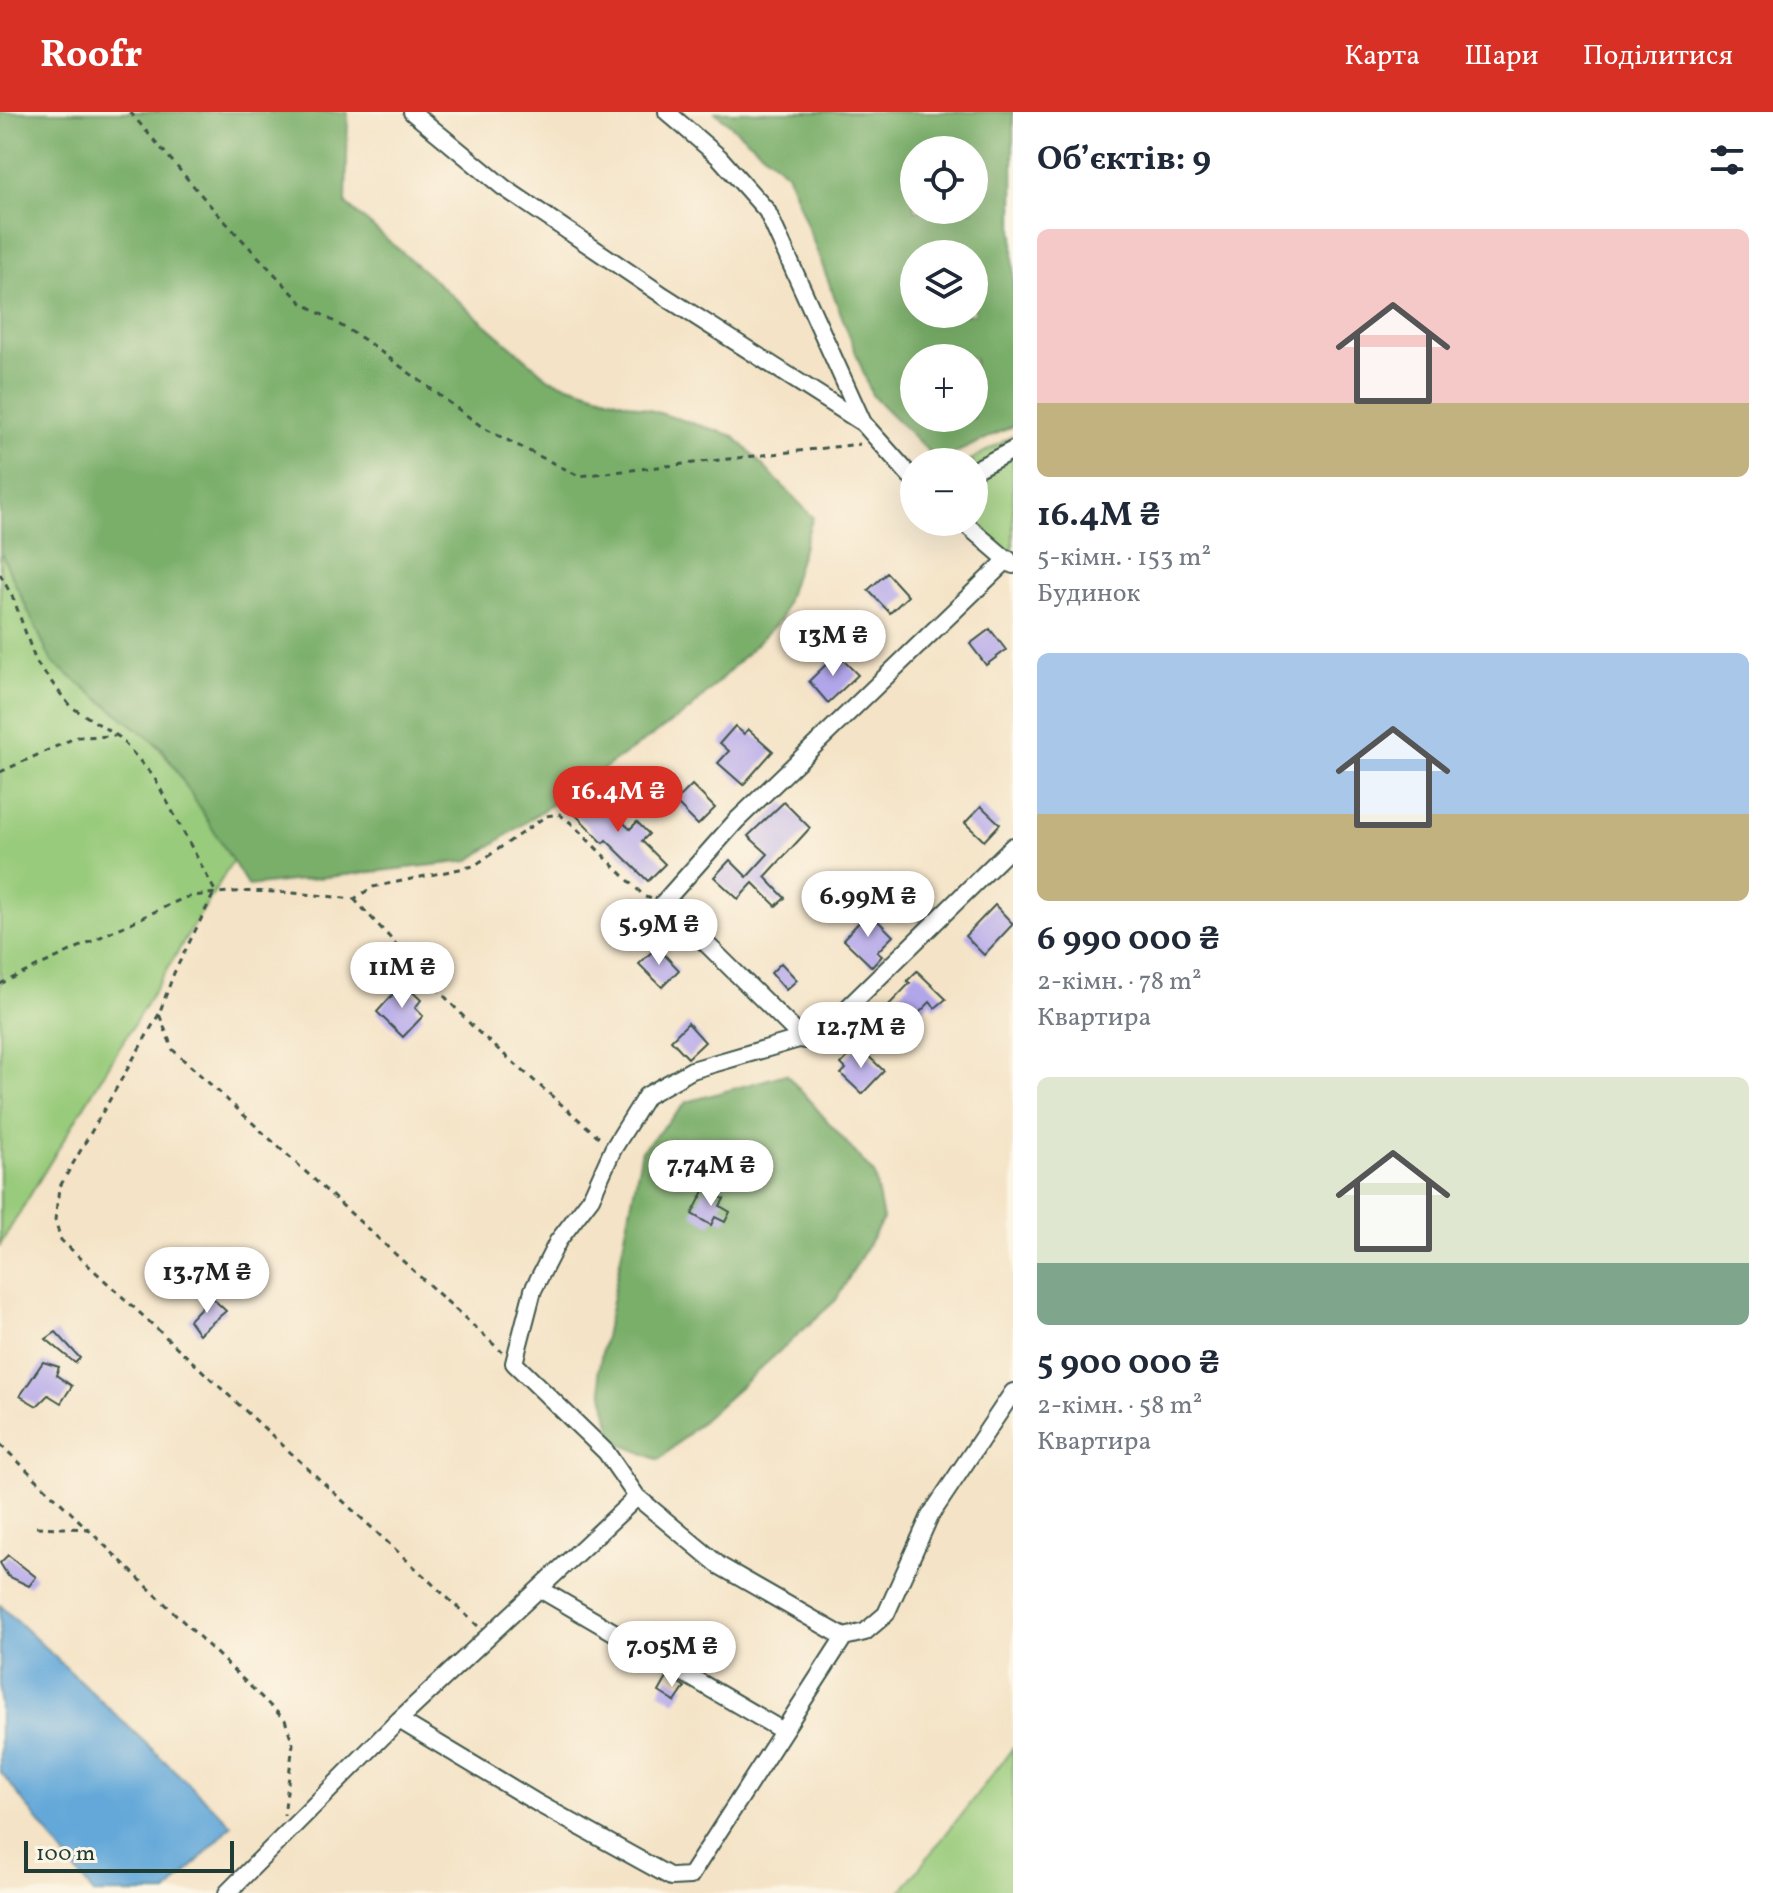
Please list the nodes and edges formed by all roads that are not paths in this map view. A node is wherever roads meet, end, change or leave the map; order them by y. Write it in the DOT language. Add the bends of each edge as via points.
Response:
graph roads {
  1 [pos="412,112"];
  2 [pos="667,112"];
  3 [pos="863,423"];
  4 [pos="1013,450"];
  5 [pos="988,463"];
  6 [pos="900,464"];
  7 [pos="980,536"];
  8 [pos="1011,562"];
  9 [pos="1013,846"];
  10 [pos="804,1040"];
  11 [pos="1013,1392"];
  12 [pos="637,1497"];
  13 [pos="540,1589"];
  14 [pos="844,1637"];
  15 [pos="399,1720"];
  16 [pos="783,1731"];
  17 [pos="227,1893"];
  1 -- 3 [label="street" via="503,187"];
  2 -- 3 [label="street" via="719,157 767,211"];
  3 -- 6 [label="street"];
  4 -- 5 [label="street"];
  7 -- 8 [label="street"];
  8 -- 10 [label="street" via="736,821 664,902"];
  9 -- 10 [label="street" via="823,1032"];
  10 -- 12 [label="street" via="692,1070 646,1096 533,1290 514,1363 606,1452"];
  11 -- 14 [label="street" via="930,1516 886,1614 865,1632"];
  12 -- 13 [label="street"];
  12 -- 14 [label="street" via="720,1566"];
  13 -- 15 [label="street"];
  13 -- 16 [label="street"];
  14 -- 16 [label="street"];
  15 -- 16 [label="street" via="671,1877 690,1876"];
  15 -- 17 [label="street"];
}
